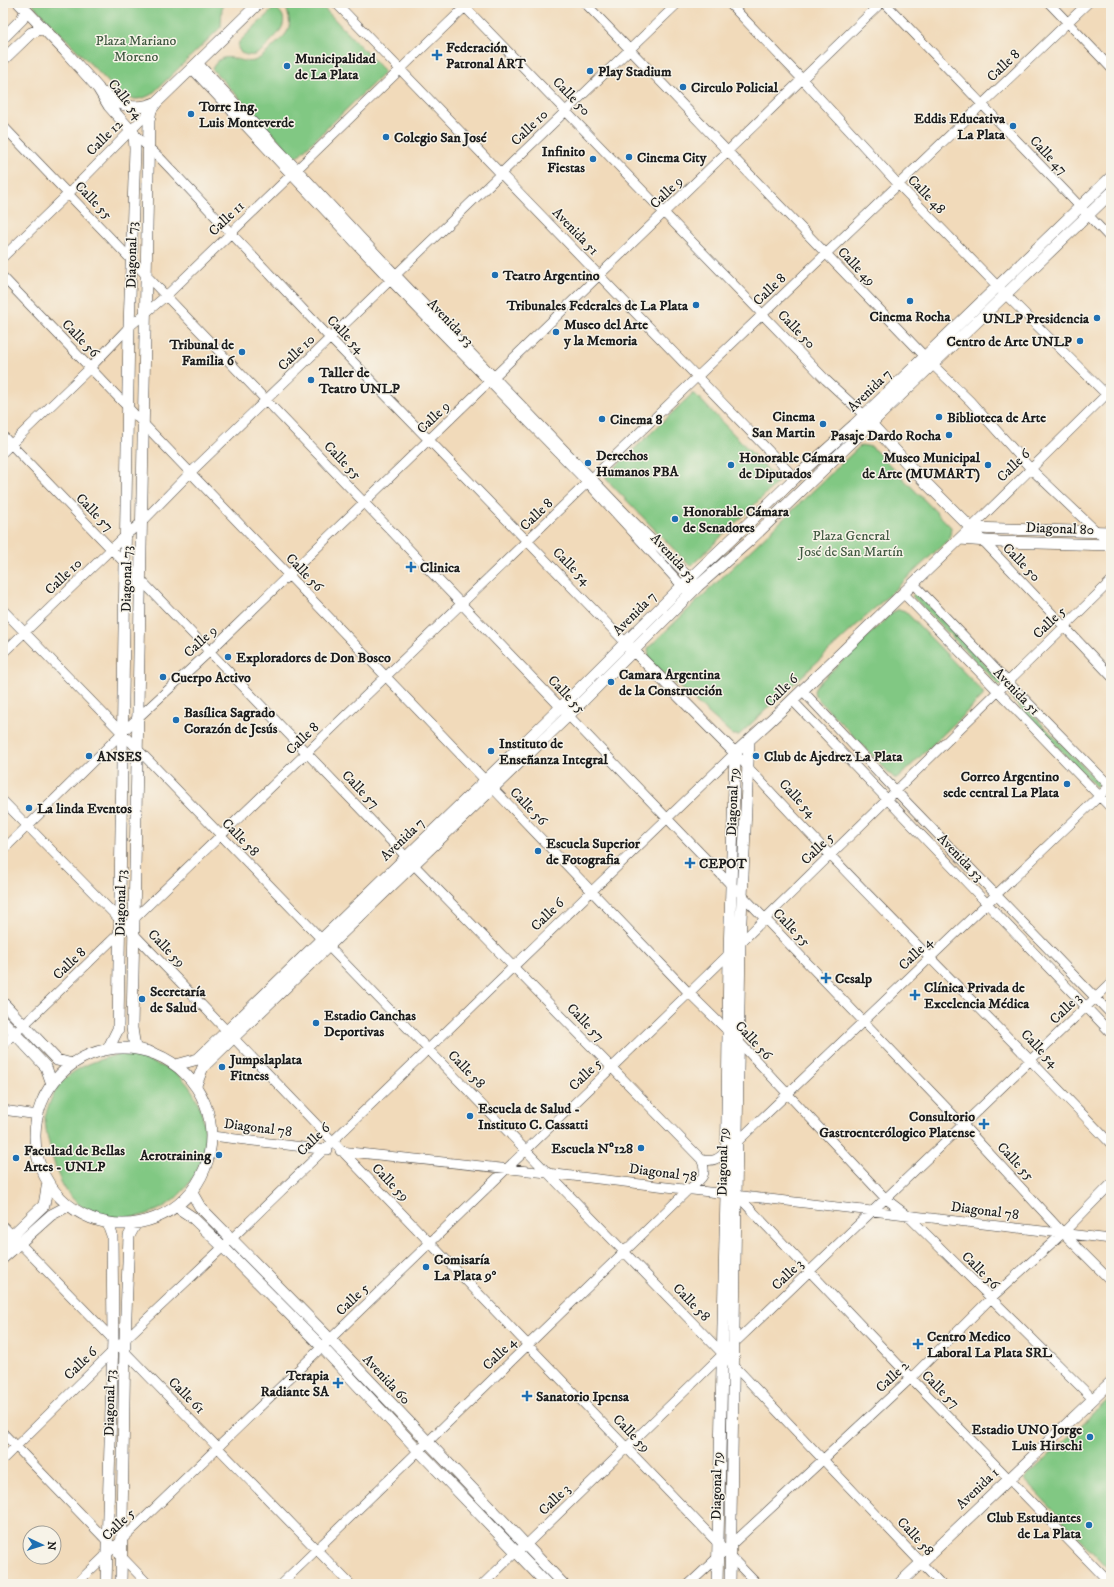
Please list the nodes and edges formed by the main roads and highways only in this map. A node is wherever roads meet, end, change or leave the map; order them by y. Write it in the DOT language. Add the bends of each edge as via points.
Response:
graph roads {
  1 [pos="259,3"];
  2 [pos="22,6"];
  3 [pos="43,28"];
  4 [pos="3,38"];
  5 [pos="3,60"];
  6 [pos="98,88"];
  7 [pos="154,106"];
  8 [pos="133,132"];
  9 [pos="1111,177"];
  10 [pos="1111,193"];
  11 [pos="867,419"];
  12 [pos="971,528"];
  13 [pos="1111,532"];
  14 [pos="960,539"];
  15 [pos="1111,545"];
  16 [pos="694,582"];
  17 [pos="625,642"];
  18 [pos="633,651"];
  19 [pos="565,711"];
  20 [pos="749,740"];
  21 [pos="735,753"];
  22 [pos="3,1003"];
  23 [pos="3,1021"];
  24 [pos="132,1028"];
  25 [pos="118,1029"];
  26 [pos="230,1034"];
  27 [pos="135,1048"];
  28 [pos="108,1049"];
  29 [pos="72,1064"];
  30 [pos="176,1065"];
  31 [pos="52,1084"];
  32 [pos="196,1085"];
  33 [pos="48,1182"];
  34 [pos="192,1193"];
  35 [pos="731,1194"];
  36 [pos="68,1206"];
  37 [pos="200,1206"];
  38 [pos="177,1207"];
  39 [pos="192,1216"];
  40 [pos="135,1225"];
  41 [pos="110,1229"];
  42 [pos="129,1236"];
  43 [pos="16,1239"];
  44 [pos="3,1244"];
  45 [pos="3,1258"];
  46 [pos="326,1343"];
  47 [pos="118,1346"];
  48 [pos="1111,1382"];
  49 [pos="521,1548"];
  50 [pos="724,1550"];
  51 [pos="106,1584"];
  52 [pos="121,1584"];
  53 [pos="548,1584"];
  54 [pos="563,1584"];
  55 [pos="717,1584"];
  56 [pos="730,1584"];
  57 [pos="899,1584"];
  1 -- 7 [label="main road, Calle 12"];
  2 -- 3 [label="main road, Calle 54"];
  2 -- 4 [label="main road" via="22,19"];
  3 -- 5 [label="main road" via="31,33"];
  3 -- 6 [label="main road, Calle 54"];
  6 -- 7 [label="main road" via="117,103 127,106"];
  6 -- 8 [label="main road, Calle 54" via="109,106"];
  7 -- 24 [label="main road, Diagonal 73" via="149,121 148,146"];
  8 -- 25 [label="main road, Diagonal 73" via="135,149 129,327 122,733 122,927"];
  9 -- 11 [label="main road, Avenida 7" via="925,356"];
  10 -- 11 [label="main road, Avenida 7" via="933,365"];
  11 -- 12 [label="main road, Calle 50"];
  11 -- 16 [label="main road, Avenida 7" via="795,478"];
  11 -- 16 [label="main road, Avenida 7" via="750,541"];
  12 -- 13 [label="main road, Diagonal 80"];
  12 -- 14 [label="main road, Calle 6"];
  14 -- 15 [label="main road, Diagonal 80"];
  14 -- 20 [label="main road, Calle 6"];
  16 -- 17 [label="main road, Avenida 7" via="682,586"];
  16 -- 18 [label="main road, Avenida 7" via="690,595"];
  17 -- 18 [label="main road, Calle 54"];
  17 -- 19 [label="main road, Avenida 7"];
  18 -- 19 [label="main road, Avenida 7"];
  18 -- 21 [label="main road, Calle 54"];
  19 -- 26 [label="main road, Avenida 7"];
  20 -- 21 [label="main road, Calle 6"];
  20 -- 35 [label="main road, Diagonal 79" via="740,942 738,1141"];
  21 -- 35 [label="main road, Diagonal 79" via="728,1031 727,1150"];
  22 -- 29 [label="main road" via="57,1060"];
  23 -- 31 [label="main road" via="46,1067"];
  24 -- 25 [label="main road" via="124,1032"];
  24 -- 27 [label="main road, Diagonal 73"];
  25 -- 28 [label="main road, Diagonal 73"];
  26 -- 30 [label="main road, Avenida 7" via="198,1059"];
  26 -- 32 [label="main road, Avenida 7" via="203,1067"];
  27 -- 28 [label="main road"];
  27 -- 30 [label="main road"];
  28 -- 29 [label="main road"];
  29 -- 31 [label="main road"];
  30 -- 32 [label="main road"];
  31 -- 33 [label="main road" via="38,1115 35,1136 40,1167"];
  32 -- 34 [label="main road" via="207,1106 212,1136 206,1168"];
  33 -- 36 [label="main road"];
  33 -- 43 [label="main road" via="44,1205"];
  34 -- 37 [label="main road, Avenida 60"];
  34 -- 38 [label="main road"];
  35 -- 50 [label="main road, Diagonal 79" via="723,1354"];
  35 -- 50 [label="main road, Diagonal 79" via="733,1365"];
  36 -- 41 [label="main road"];
  36 -- 43 [label="main road"];
  37 -- 39 [label="main road" via="195,1209"];
  37 -- 46 [label="main road, Avenida 60"];
  38 -- 39 [label="main road, Avenida 60"];
  38 -- 40 [label="main road"];
  39 -- 46 [label="main road, Avenida 60"];
  40 -- 41 [label="main road"];
  40 -- 42 [label="main road, Diagonal 73"];
  41 -- 42 [label="main road"];
  41 -- 47 [label="main road, Diagonal 73"];
  42 -- 47 [label="main road, Diagonal 73"];
  43 -- 44 [label="main road"];
  43 -- 45 [label="main road"];
  46 -- 49 [label="main road, Avenida 60" via="427,1443"];
  46 -- 49 [label="main road, Avenida 60" via="419,1451"];
  47 -- 51 [label="main road, Diagonal 73"];
  47 -- 52 [label="main road, Diagonal 73"];
  48 -- 57 [label="main road, Avenida 1"];
  49 -- 53 [label="main road, Avenida 60"];
  49 -- 54 [label="main road, Avenida 60"];
  50 -- 55 [label="main road, Diagonal 79"];
  50 -- 56 [label="main road, Diagonal 79"];
}
